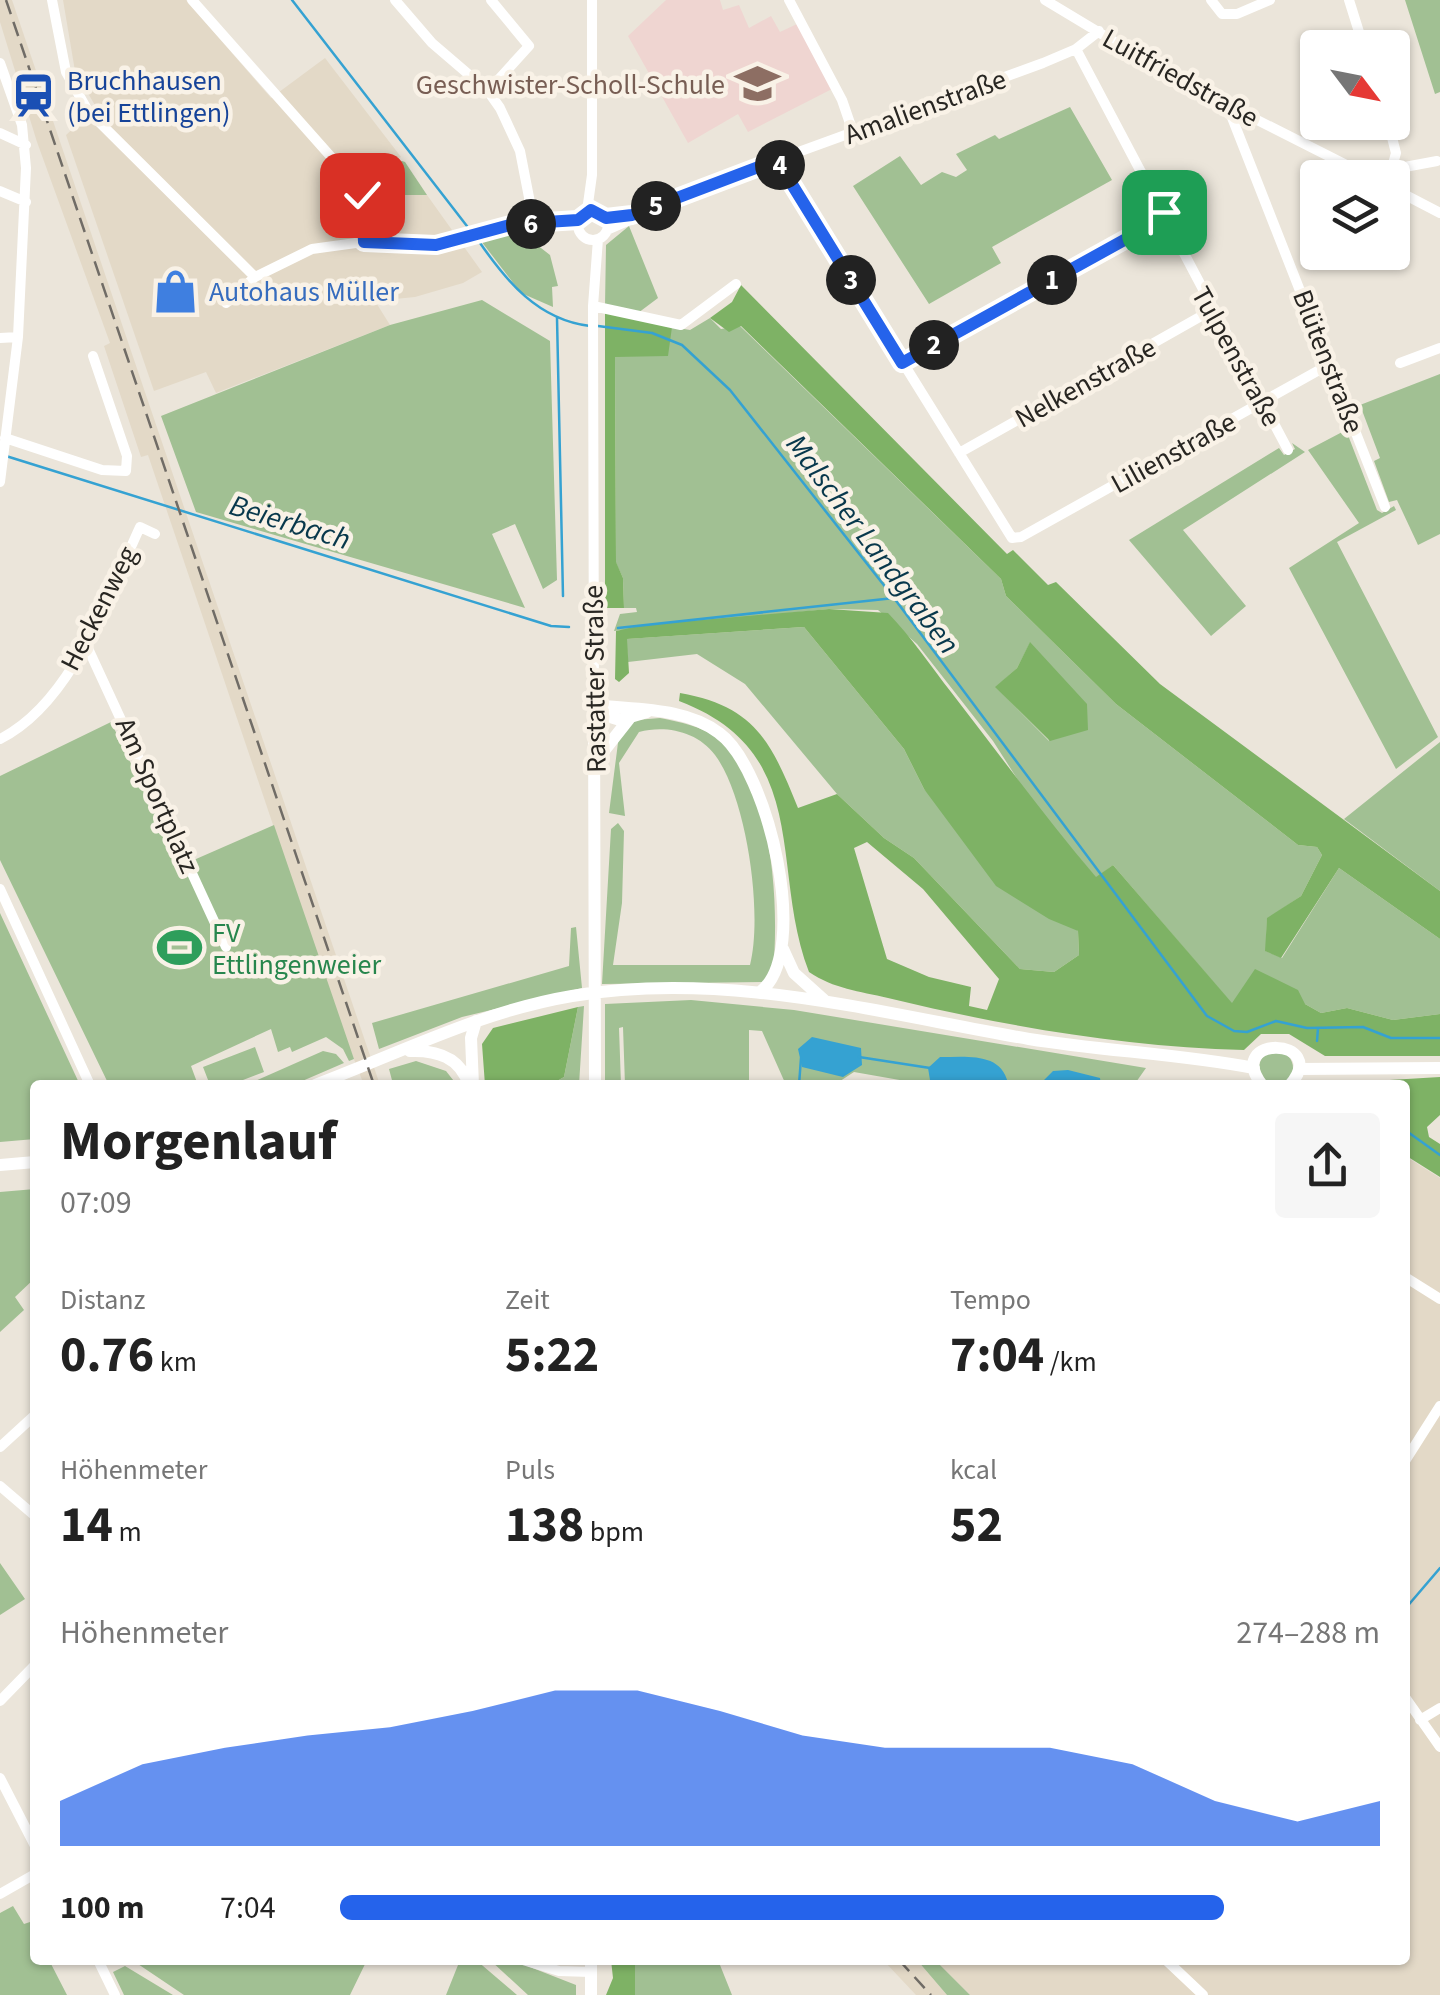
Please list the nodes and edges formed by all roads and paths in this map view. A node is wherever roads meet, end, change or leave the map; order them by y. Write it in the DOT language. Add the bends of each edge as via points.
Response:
graph roads {
  1 [pos="52,0"];
  2 [pos="192,0"];
  3 [pos="395,0"];
  4 [pos="490,0"];
  5 [pos="605,0"];
  6 [pos="789,0"];
  7 [pos="1210,0"];
  8 [pos="1270,0"];
  9 [pos="1349,0"];
  10 [pos="1049,1"];
  11 [pos="592,2"];
  12 [pos="1358,30"];
  13 [pos="1099,31"];
  14 [pos="1076,50"];
  15 [pos="0,63"];
  16 [pos="488,90"];
  17 [pos="1227,105"];
  18 [pos="853,132"];
  19 [pos="0,133"];
  20 [pos="26,144"];
  21 [pos="777,160"];
  22 [pos="1336,160"];
  23 [pos="1437,161"];
  24 [pos="1410,168"];
  25 [pos="0,191"];
  26 [pos="1410,197"];
  27 [pos="26,202"];
  28 [pos="1440,213"];
  29 [pos="1164,218"];
  30 [pos="540,224"];
  31 [pos="592,225"];
  32 [pos="364,242"];
  33 [pos="255,277"];
  34 [pos="736,284"];
  35 [pos="226,303"];
  36 [pos="593,306"];
  37 [pos="1212,310"];
  38 [pos="18,337"];
  39 [pos="0,338"];
  40 [pos="1440,348"];
  41 [pos="94,356"];
  42 [pos="902,363"];
  43 [pos="1400,363"];
  44 [pos="1330,364"];
  45 [pos="1263,402"];
  46 [pos="4,413"];
  47 [pos="6,438"];
  48 [pos="1288,450"];
  49 [pos="959,453"];
  50 [pos="0,482"];
  51 [pos="1385,507"];
  52 [pos="155,534"];
  53 [pos="86,644"];
  54 [pos="594,709"];
  55 [pos="650,711"];
  56 [pos="628,719"];
  57 [pos="0,739"];
  58 [pos="594,763"];
  59 [pos="0,889"];
  60 [pos="226,947"];
  61 [pos="783,949"];
  62 [pos="760,992"];
  63 [pos="824,1000"];
  64 [pos="476,1021"];
  65 [pos="399,1051"];
  66 [pos="1254,1068"];
  67 [pos="1298,1068"];
  68 [pos="1440,1068"];
  69 [pos="88,1080"];
  70 [pos="328,1080"];
  71 [pos="468,1080"];
  72 [pos="471,1080"];
  73 [pos="595,1080"];
  74 [pos="1260,1080"];
  75 [pos="1292,1080"];
  76 [pos="30,1162"];
  77 [pos="0,1165"];
  78 [pos="1410,1279"];
  79 [pos="1438,1293"];
  80 [pos="1440,1406"];
  81 [pos="30,1420"];
  82 [pos="0,1448"];
  83 [pos="1410,1452"];
  84 [pos="0,1486"];
  85 [pos="30,1512"];
  86 [pos="30,1669"];
  87 [pos="0,1700"];
  88 [pos="1410,1705"];
  89 [pos="1440,1708"];
  90 [pos="1420,1720"];
  91 [pos="1440,1747"];
  92 [pos="0,1778"];
  93 [pos="30,1836"];
  94 [pos="30,1877"];
  95 [pos="0,1894"];
  96 [pos="100,1965"];
  97 [pos="539,1965"];
  98 [pos="1171,1965"];
  99 [pos="591,1966"];
  100 [pos="115,1995"];
  101 [pos="591,1995"];
  102 [pos="1203,1995"];
  1 -- 33 [label="street" via="66,72 88,111"];
  2 -- 32 [label="street" via="356,185 364,200"];
  3 -- 16 [label="street" via="432,43"];
  4 -- 16 [label="street" via="529,46"];
  5 -- 11 [label="street"];
  6 -- 18 [label="street"];
  7 -- 8 [label="street" via="1222,14 1237,14"];
  9 -- 12 [label="street"];
  10 -- 13 [label="street, Luitfriedstraße"];
  11 -- 31 [label="street, Rastatter Straße"];
  13 -- 14 [label="street, Amalienstraße"];
  13 -- 17 [label="street, Luitfriedstraße"];
  14 -- 18 [label="street, Amalienstraße"];
  14 -- 29 [label="street, Tulpenstraße"];
  15 -- 20 [label="street"];
  16 -- 30 [label="street" via="520,151"];
  17 -- 22 [label="street, Luitfriedstraße"];
  17 -- 44 [label="street, Blütenstraße"];
  18 -- 21 [label="street, Amalienstraße"];
  19 -- 20 [label="street"];
  20 -- 27 [label="street"];
  21 -- 31 [label="street, Amalienstraße"];
  21 -- 42 [label="street"];
  23 -- 24 [label="street"];
  25 -- 27 [label="street"];
  26 -- 28 [label="street"];
  27 -- 38 [label="street"];
  29 -- 37 [label="street, Tulpenstraße"];
  29 -- 42 [label="street"];
  30 -- 31 [label="street"];
  30 -- 32 [label="street" via="436,245"];
  31 -- 36 [label="street, Rastatter Straße"];
  32 -- 33 [label="street" via="305,250"];
  33 -- 35 [label="street"];
  34 -- 36 [label="street" via="681,325"];
  36 -- 54 [label="street, Rastatter Straße"];
  37 -- 45 [label="street, Tulpenstraße"];
  37 -- 49 [label="street, Nelkenstraße"];
  38 -- 39 [label="street"];
  38 -- 46 [label="street"];
  40 -- 43 [label="street"];
  41 -- 47 [label="street" via="126,472"];
  42 -- 49 [label="street"];
  44 -- 45 [label="street, Lilienstraße"];
  44 -- 51 [label="street, Blütenstraße"];
  45 -- 48 [label="street, Tulpenstraße"];
  45 -- 49 [label="street, Lilienstraße" via="1015,538"];
  46 -- 47 [label="street"];
  47 -- 50 [label="street"];
  52 -- 53 [label="street, Heckenweg" via="140,527"];
  53 -- 57 [label="street, Heckenweg" via="28,721"];
  53 -- 60 [label="street, Am Sportplatz"];
  54 -- 55 [label="main road"];
  54 -- 56 [label="main road"];
  54 -- 58 [label="main road, Rastatter Straße"];
  55 -- 56 [label="main road"];
  55 -- 61 [label="main road" via="686,717 720,733 748,767 777,866"];
  56 -- 58 [label="main road"];
  58 -- 73 [label="main road, Rastatter Straße"];
  59 -- 69 [label="street"];
  61 -- 62 [label="main road" via="776,975"];
  61 -- 63 [label="main road" via="794,973"];
  62 -- 63 [label="main road"];
  62 -- 64 [label="main road" via="619,990"];
  63 -- 66 [label="main road" via="1078,1046"];
  64 -- 65 [label="main road"];
  64 -- 72 [label="main road"];
  65 -- 70 [label="main road"];
  65 -- 71 [label="main road" via="448,1057"];
  66 -- 67 [label="main road" via="1258,1054 1277,1046 1295,1055"];
  66 -- 74 [label="main road"];
  67 -- 68 [label="main road"];
  67 -- 75 [label="main road"];
  76 -- 77 [label="main road"];
  78 -- 79 [label="street"];
  80 -- 83 [label="street"];
  81 -- 82 [label="street"];
  84 -- 85 [label="street"];
  86 -- 87 [label="street"];
  88 -- 90 [label="street"];
  89 -- 90 [label="street"];
  90 -- 91 [label="street"];
  92 -- 93 [label="street"];
  94 -- 95 [label="street"];
  96 -- 100 [label="street"];
  97 -- 99 [label="street" via="559,1971"];
  98 -- 102 [label="street"];
  99 -- 101 [label="main road"];
}
